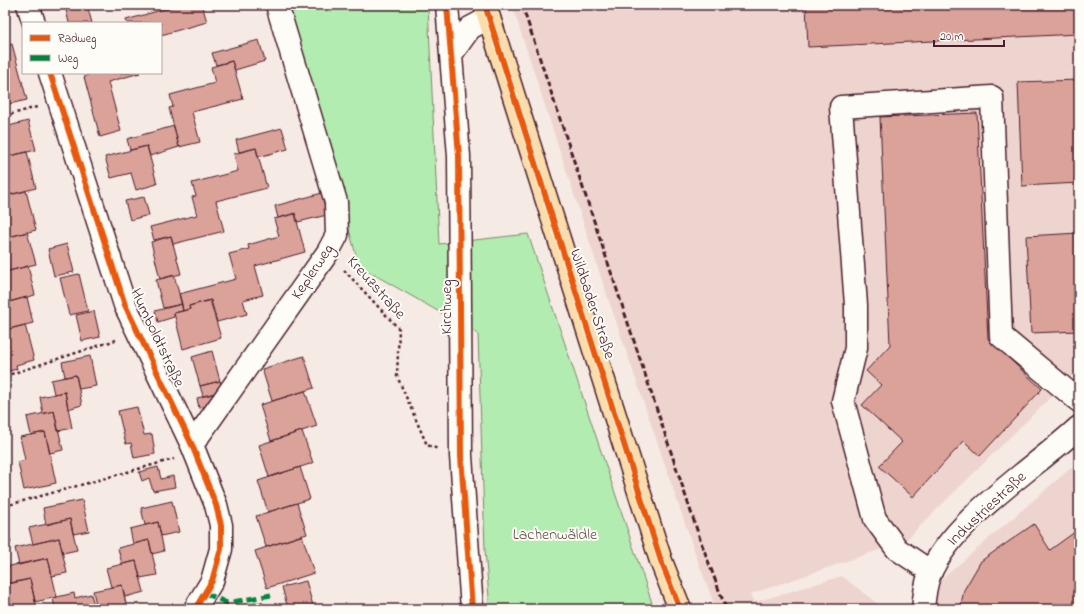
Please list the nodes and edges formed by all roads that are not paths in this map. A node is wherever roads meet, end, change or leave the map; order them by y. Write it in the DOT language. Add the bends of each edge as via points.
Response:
graph roads {
  1 [pos="28,5"];
  2 [pos="277,5"];
  3 [pos="447,5"];
  4 [pos="487,12"];
  5 [pos="34,22"];
  6 [pos="452,53"];
  7 [pos="50,74"];
  8 [pos="1079,401"];
  9 [pos="1079,427"];
  10 [pos="194,449"];
  11 [pos="931,572"];
  12 [pos="196,609"];
  13 [pos="472,609"];
  14 [pos="680,609"];
  15 [pos="923,609"];
  1 -- 5 [label="street"];
  2 -- 10 [label="street, Keplerweg" via="336,202 337,235"];
  3 -- 6 [label="street, Kirchweg"];
  4 -- 6 [label="street" via="470,28"];
  4 -- 14 [label="main road, Wildbader Straße" via="659,554"];
  6 -- 13 [label="street, Kirchweg" via="459,156 461,456"];
  7 -- 10 [label="street, Humboldtstraße" via="125,305"];
  8 -- 11 [label="street" via="1001,336 992,97 841,107 856,305 856,348 843,401 875,519 897,550"];
  9 -- 11 [label="street, Industriestraße" via="976,515 944,550"];
  10 -- 12 [label="street, Humboldtstraße" via="216,505 221,533 221,549 212,581"];
  11 -- 15 [label="street, Industriestraße" via="924,593"];
}
